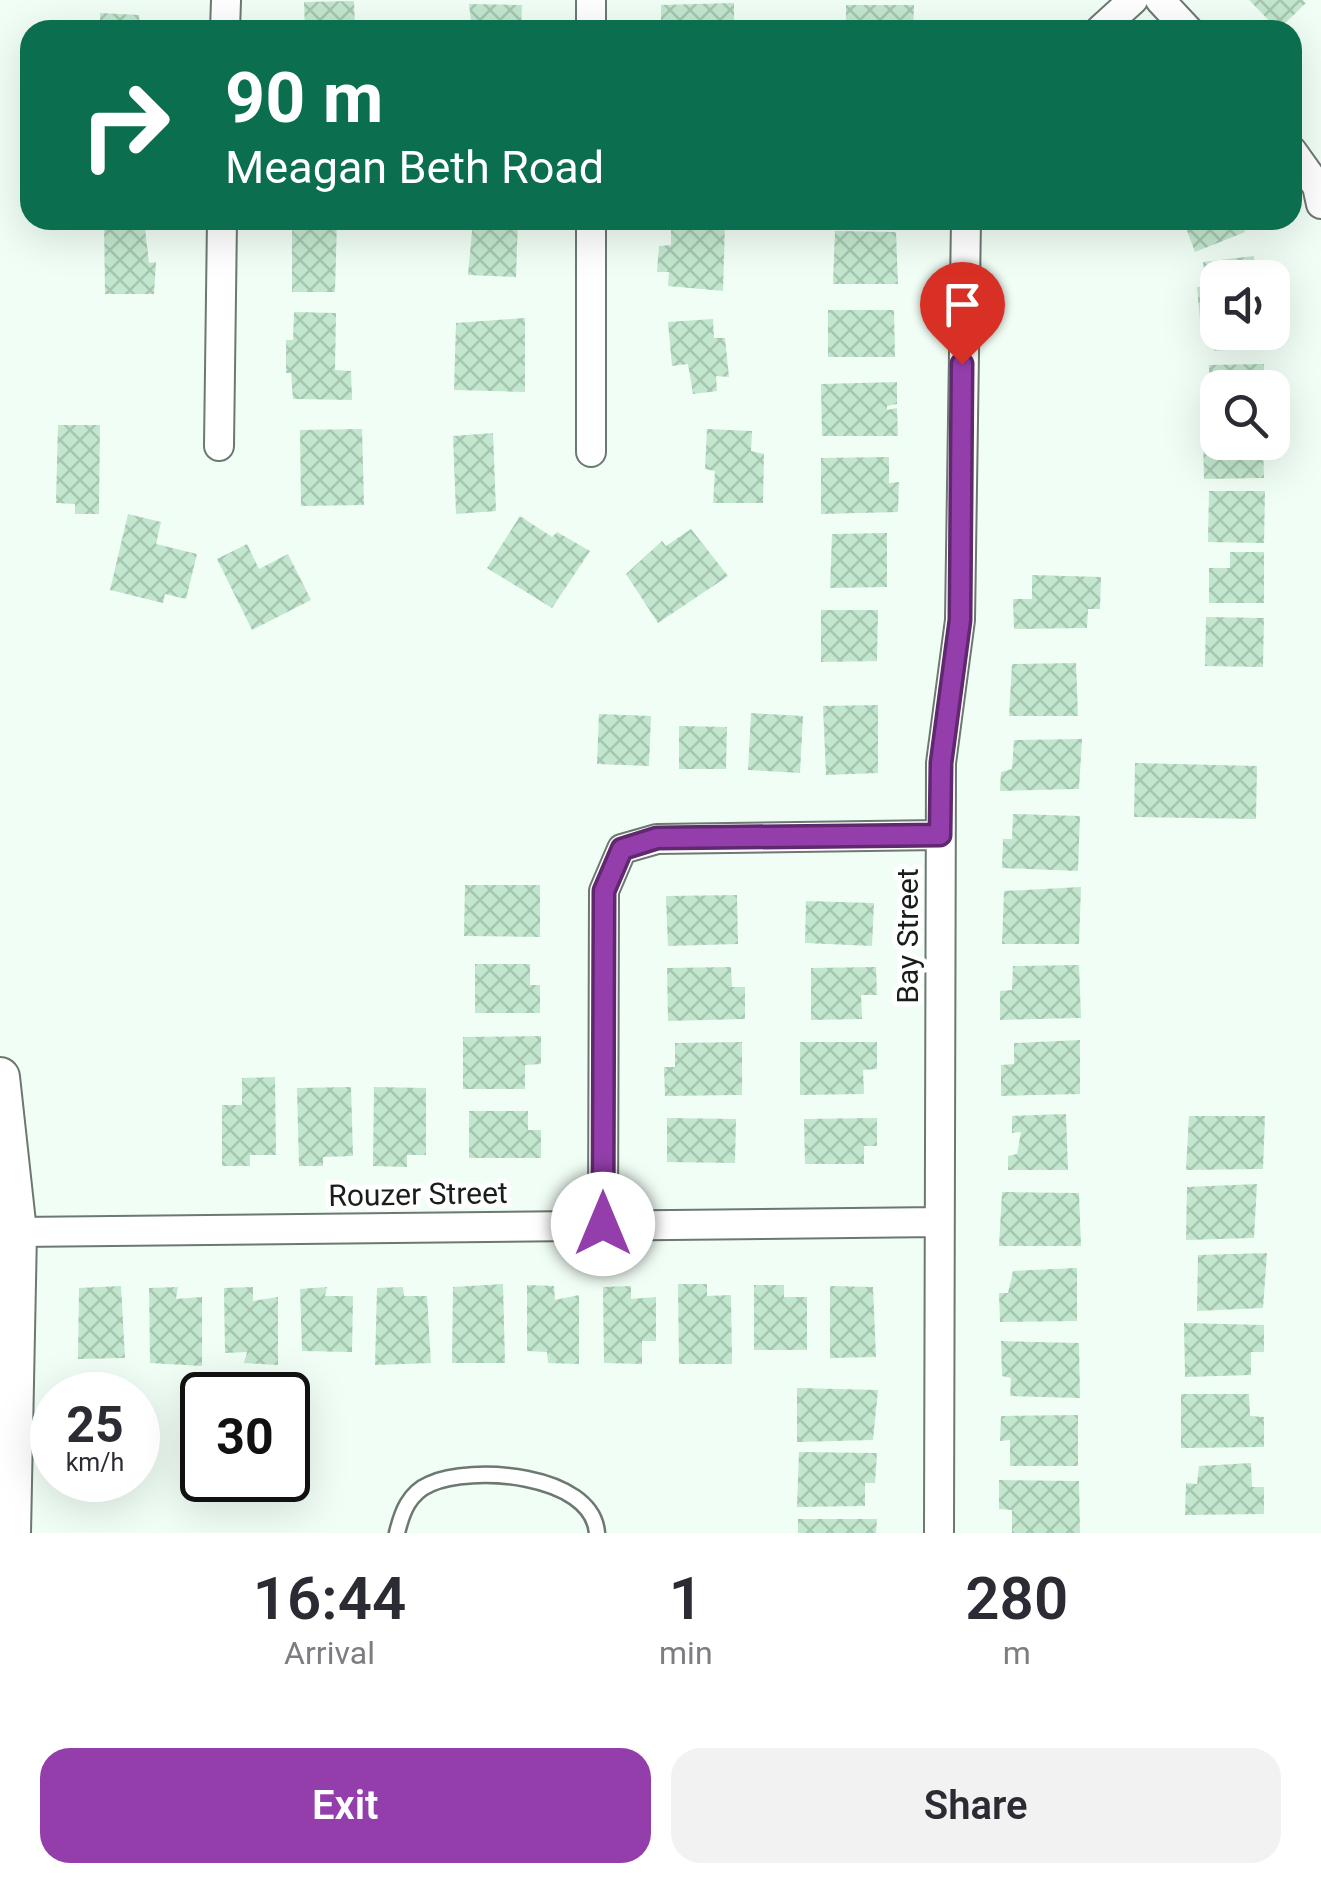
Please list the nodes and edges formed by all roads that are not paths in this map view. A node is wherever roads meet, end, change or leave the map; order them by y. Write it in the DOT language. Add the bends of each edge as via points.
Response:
graph roads {
  1 [pos="1134,0"];
  2 [pos="1160,0"];
  3 [pos="1111,20"];
  4 [pos="1179,20"];
  5 [pos="1302,165"];
  6 [pos="1321,204"];
  7 [pos="222,230"];
  8 [pos="591,230"];
  9 [pos="966,230"];
  10 [pos="219,446"];
  11 [pos="592,452"];
  12 [pos="940,835"];
  13 [pos="0,1076"];
  14 [pos="939,1222"];
  15 [pos="603,1224"];
  16 [pos="18,1232"];
  17 [pos="11,1533"];
  18 [pos="397,1533"];
  19 [pos="597,1533"];
  20 [pos="939,1533"];
  1 -- 3 [label="street"];
  2 -- 4 [label="street"];
  5 -- 6 [label="street"];
  7 -- 10 [label="street"];
  8 -- 11 [label="street"];
  9 -- 12 [label="street, Bay Street" via="960,620 941,763"];
  12 -- 14 [label="street, Bay Street"];
  12 -- 15 [label="street" via="657,838 622,849 604,891"];
  13 -- 16 [label="street"];
  14 -- 15 [label="street, Rouzer Street"];
  14 -- 20 [label="street, Bay Street"];
  15 -- 16 [label="street, Rouzer Street"];
  16 -- 17 [label="street"];
  18 -- 19 [label="lane" via="403,1507 428,1484 457,1477 549,1481 581,1499"];
}
